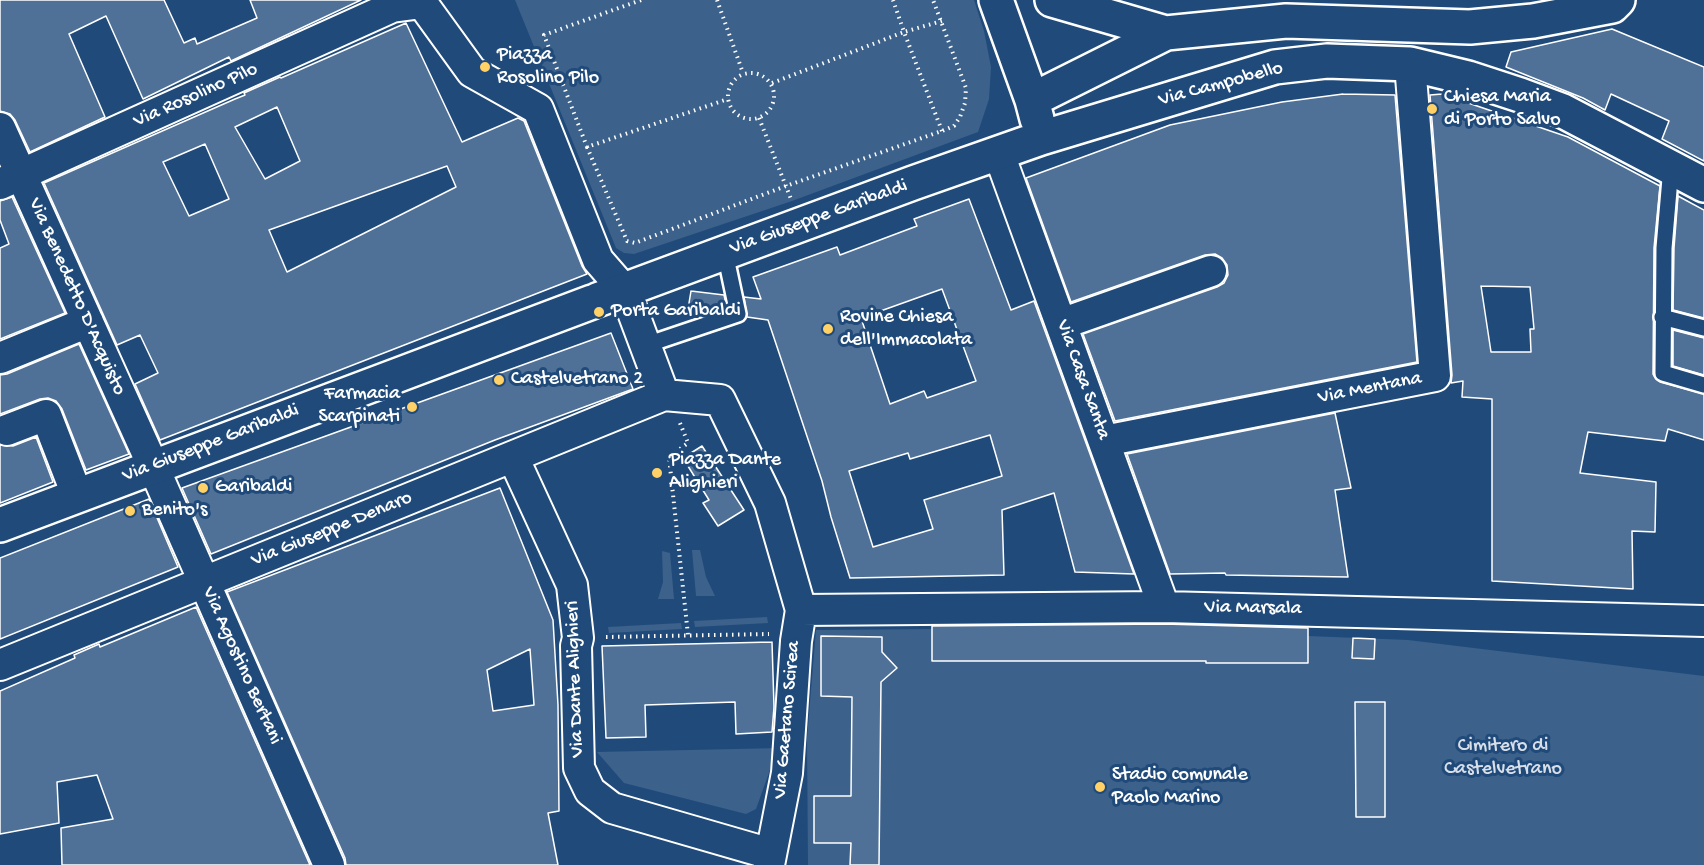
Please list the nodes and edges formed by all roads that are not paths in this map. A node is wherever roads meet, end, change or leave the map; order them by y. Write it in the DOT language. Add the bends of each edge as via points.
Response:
graph roads {
  1 [pos="996,0"];
  2 [pos="1052,0"];
  3 [pos="1618,0"];
  4 [pos="391,4"];
  5 [pos="1166,33"];
  6 [pos="1410,64"];
  7 [pos="1032,99"];
  8 [pos="0,128"];
  9 [pos="1041,138"];
  10 [pos="999,154"];
  11 [pos="1671,167"];
  12 [pos="10,180"];
  13 [pos="1704,185"];
  14 [pos="725,253"];
  15 [pos="1211,272"];
  16 [pos="605,298"];
  17 [pos="1662,317"];
  18 [pos="88,322"];
  19 [pos="1061,324"];
  20 [pos="1704,328"];
  21 [pos="646,345"];
  22 [pos="0,358"];
  23 [pos="1704,385"];
  24 [pos="664,395"];
  25 [pos="7,430"];
  26 [pos="1104,441"];
  27 [pos="513,457"];
  28 [pos="153,466"];
  29 [pos="77,495"];
  30 [pos="0,525"];
  31 [pos="204,582"];
  32 [pos="1164,607"];
  33 [pos="799,621"];
  34 [pos="1704,621"];
  35 [pos="0,664"];
  36 [pos="770,860"];
  37 [pos="329,865"];
  1 -- 7 [label="main road"];
  2 -- 5 [label="main road"];
  3 -- 5 [label="main road" via="1612,6 1533,21 1470,27 1286,21"];
  4 -- 12 [label="street, Via Rosolino Pilo"];
  4 -- 16 [label="street" via="422,3 472,72 538,110 598,260"];
  5 -- 7 [label="main road"];
  6 -- 9 [label="main road, Via Campobello" via="1327,61 1275,67"];
  6 -- 11 [label="main road, Via Campobello" via="1468,78 1563,111"];
  6 -- 26 [label="street, Via Mentana" via="1435,376"];
  7 -- 9 [label="main road"];
  8 -- 12 [label="street, Via Benedetto D'Acquisto"];
  9 -- 10 [label="main road, Via Giuseppe Garibaldi"];
  10 -- 14 [label="main road, Via Giuseppe Garibaldi"];
  10 -- 19 [label="street, Via Casa Santa"];
  11 -- 13 [label="main road, Via Campobello"];
  11 -- 17 [label="lane"];
  12 -- 18 [label="street, Via Benedetto D'Acquisto"];
  14 -- 16 [label="main road, Via Giuseppe Garibaldi"];
  14 -- 21 [label="lane" via="738,314"];
  15 -- 19 [label="street"];
  16 -- 21 [label="street"];
  16 -- 28 [label="main road, Via Giuseppe Garibaldi"];
  17 -- 20 [label="lane"];
  17 -- 23 [label="lane" via="1663,373"];
  18 -- 22 [label="street"];
  18 -- 28 [label="street, Via Benedetto D'Acquisto"];
  19 -- 26 [label="street, Via Casa Santa"];
  21 -- 24 [label="street"];
  24 -- 27 [label="street, Via Giuseppe Denaro"];
  24 -- 33 [label="street" via="720,400 770,503"];
  25 -- 29 [label="street" via="46,415"];
  26 -- 32 [label="street, Via Casa Santa"];
  27 -- 31 [label="street, Via Giuseppe Denaro"];
  27 -- 36 [label="street, Via Dante Alighieri" via="572,585 578,638 579,768 590,791 612,808"];
  28 -- 29 [label="main road, Via Giuseppe Garibaldi"];
  28 -- 31 [label="street, Via Agostino Bertani"];
  29 -- 30 [label="main road, Via Giuseppe Garibaldi"];
  31 -- 35 [label="street, Via Giuseppe Denaro"];
  31 -- 37 [label="street, Via Agostino Bertani"];
  32 -- 33 [label="street, Via Marsala"];
  32 -- 34 [label="street, Via Marsala"];
  33 -- 36 [label="street, Via Gaetano Scirea" via="787,773"];
}
